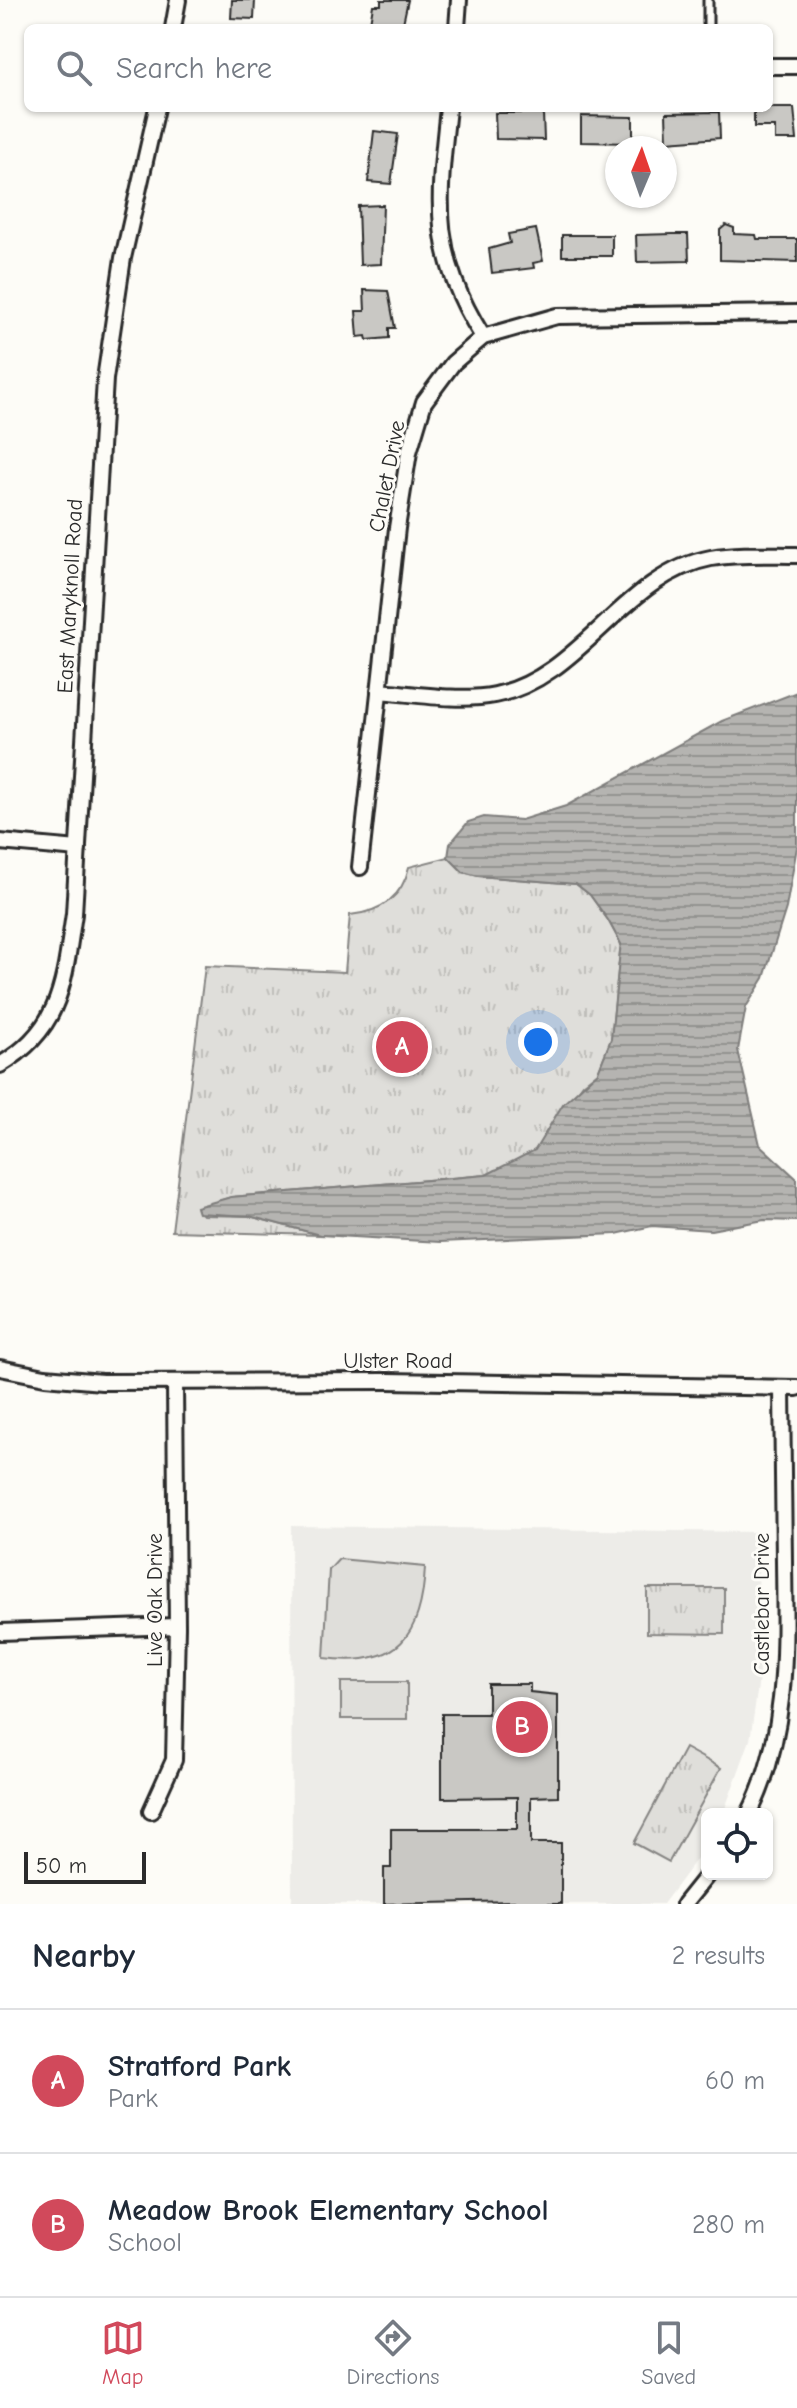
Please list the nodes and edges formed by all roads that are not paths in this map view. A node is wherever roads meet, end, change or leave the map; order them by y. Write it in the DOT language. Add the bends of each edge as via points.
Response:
graph roads {
  1 [pos="178,0"];
  2 [pos="459,0"];
  3 [pos="708,0"];
  4 [pos="174,24"];
  5 [pos="457,24"];
  6 [pos="708,24"];
  7 [pos="773,66"];
  8 [pos="797,66"];
  9 [pos="156,112"];
  10 [pos="448,112"];
  11 [pos="797,313"];
  12 [pos="483,337"];
  13 [pos="797,555"];
  14 [pos="379,691"];
  15 [pos="0,842"];
  16 [pos="78,849"];
  17 [pos="360,867"];
  18 [pos="0,1065"];
  19 [pos="0,1368"];
  20 [pos="175,1383"];
  21 [pos="790,1388"];
  22 [pos="177,1626"];
  23 [pos="0,1632"];
  24 [pos="752,1808"];
  25 [pos="151,1811"];
  26 [pos="703,1880"];
  27 [pos="684,1904"];
  1 -- 4 [label="street"];
  2 -- 5 [label="street"];
  3 -- 6 [label="lane"];
  7 -- 8 [label="street"];
  9 -- 16 [label="street, East Maryknoll Road" via="123,258 105,379"];
  10 -- 12 [label="street" via="438,216 465,308"];
  11 -- 12 [label="street, Chalet Drive" via="557,316"];
  12 -- 14 [label="street, Chalet Drive" via="453,363 424,402 409,452"];
  13 -- 14 [label="street" via="710,558 679,570 629,602 561,661 497,695"];
  14 -- 17 [label="street, Chalet Drive"];
  15 -- 16 [label="street"];
  16 -- 18 [label="street, East Maryknoll Road" via="74,914 57,1007 31,1041"];
  19 -- 20 [label="street, Ulster Road" via="45,1377"];
  20 -- 21 [label="street, Ulster Road"];
  20 -- 22 [label="street, Live Oak Drive"];
  21 -- 24 [label="street, Castlebar Drive" via="783,1687 776,1744"];
  22 -- 23 [label="street"];
  22 -- 25 [label="street, Live Oak Drive" via="174,1760"];
  26 -- 27 [label="street"];
}
